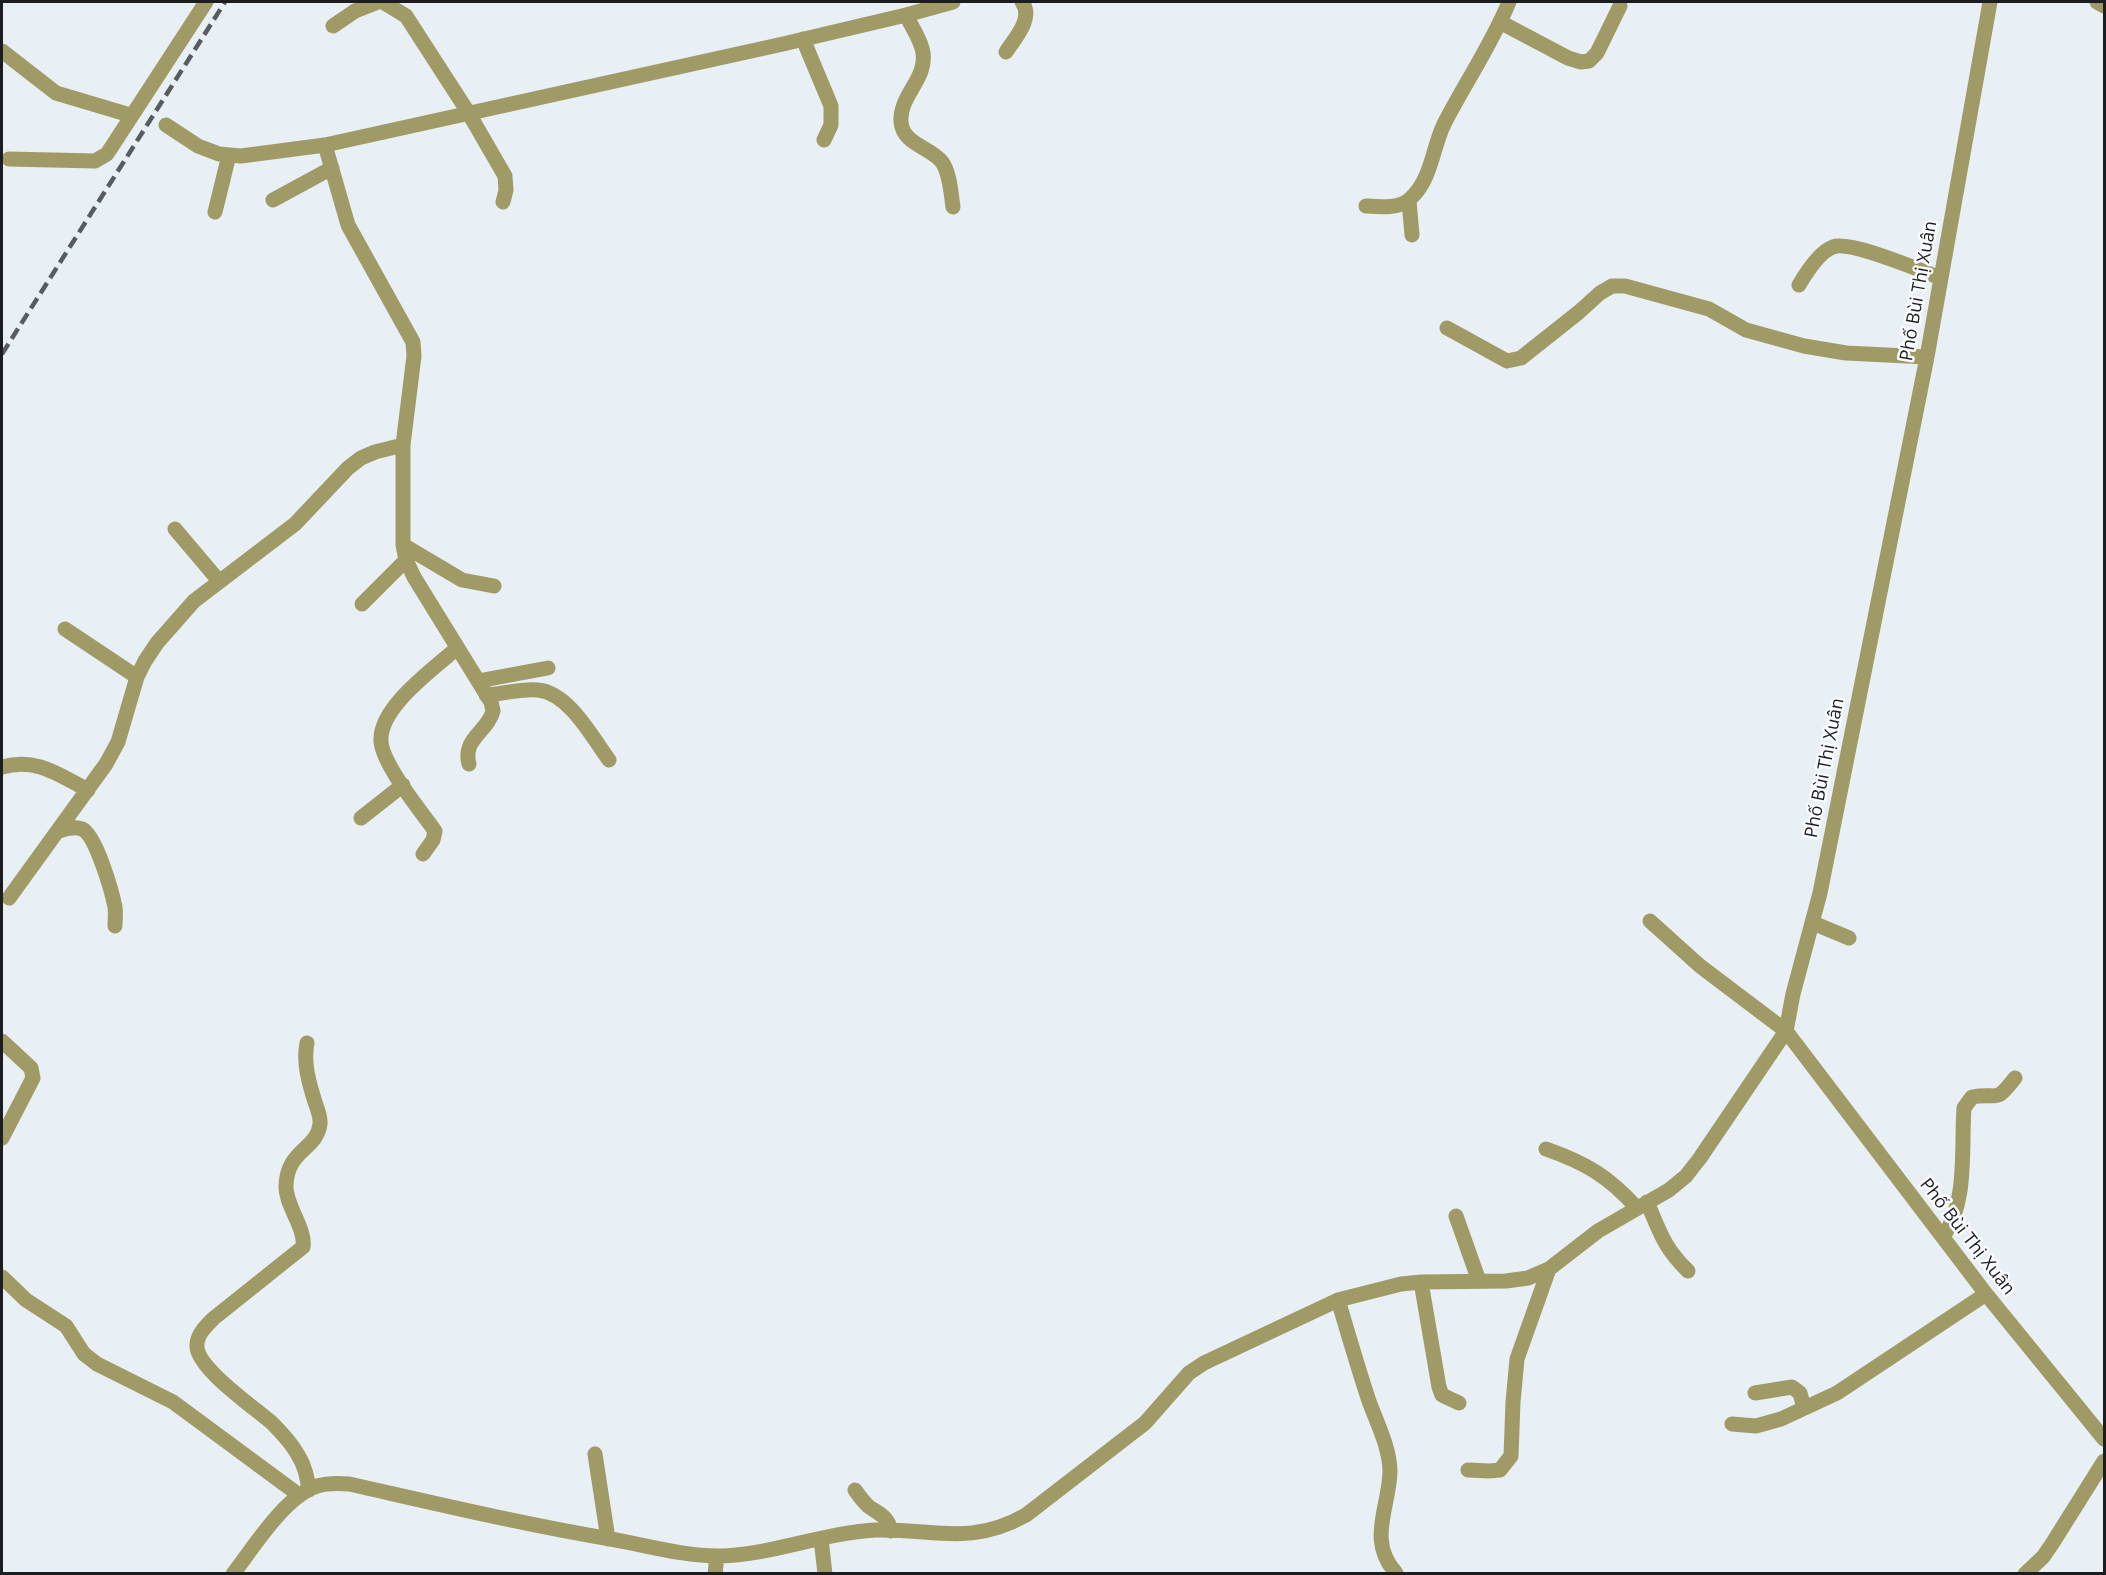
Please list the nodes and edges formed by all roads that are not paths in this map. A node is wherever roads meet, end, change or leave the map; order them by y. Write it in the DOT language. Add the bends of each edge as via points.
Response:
graph roads {
  1 [pos="378,2"];
  2 [pos="383,2"];
  3 [pos="953,2"];
  4 [pos="1022,2"];
  5 [pos="1509,2"];
  6 [pos="1990,2"];
  7 [pos="2097,2"];
  8 [pos="203,3"];
  9 [pos="1620,6"];
  10 [pos="2104,6"];
  11 [pos="906,15"];
  12 [pos="1500,22"];
  13 [pos="333,26"];
  14 [pos="803,39"];
  15 [pos="2,51"];
  16 [pos="1006,52"];
  17 [pos="468,112"];
  18 [pos="130,115"];
  19 [pos="166,125"];
  20 [pos="824,140"];
  21 [pos="325,145"];
  22 [pos="229,155"];
  23 [pos="9,159"];
  24 [pos="332,168"];
  25 [pos="273,200"];
  26 [pos="1409,201"];
  27 [pos="503,202"];
  28 [pos="1366,206"];
  29 [pos="953,207"];
  30 [pos="215,212"];
  31 [pos="1412,235"];
  32 [pos="1941,278"];
  33 [pos="1799,285"];
  34 [pos="1447,328"];
  35 [pos="1927,357"];
  36 [pos="403,445"];
  37 [pos="176,529"];
  38 [pos="405,553"];
  39 [pos="219,581"];
  40 [pos="494,586"];
  41 [pos="362,604"];
  42 [pos="65,629"];
  43 [pos="457,648"];
  44 [pos="548,668"];
  45 [pos="137,677"];
  46 [pos="478,681"];
  47 [pos="486,695"];
  48 [pos="609,760"];
  49 [pos="469,764"];
  50 [pos="2,767"];
  51 [pos="403,785"];
  52 [pos="88,790"];
  53 [pos="361,818"];
  54 [pos="58,831"];
  55 [pos="423,854"];
  56 [pos="9,898"];
  57 [pos="1650,921"];
  58 [pos="1813,923"];
  59 [pos="115,926"];
  60 [pos="1849,938"];
  61 [pos="1786,1031"];
  62 [pos="2,1041"];
  63 [pos="307,1043"];
  64 [pos="2015,1078"];
  65 [pos="2,1138"];
  66 [pos="1546,1149"];
  67 [pos="1642,1205"];
  68 [pos="1456,1216"];
  69 [pos="1943,1237"];
  70 [pos="1549,1269"];
  71 [pos="1688,1271"];
  72 [pos="2,1277"];
  73 [pos="1479,1281"];
  74 [pos="1421,1282"];
  75 [pos="1986,1294"];
  76 [pos="1338,1300"];
  77 [pos="1755,1394"];
  78 [pos="1459,1403"];
  79 [pos="1804,1408"];
  80 [pos="1732,1424"];
  81 [pos="2104,1439"];
  82 [pos="595,1454"];
  83 [pos="2104,1461"];
  84 [pos="1468,1470"];
  85 [pos="855,1490"];
  86 [pos="304,1493"];
  87 [pos="891,1531"];
  88 [pos="608,1539"];
  89 [pos="821,1539"];
  90 [pos="717,1556"];
  91 [pos="1396,1573"];
  92 [pos="233,1574"];
  93 [pos="716,1574"];
  94 [pos="825,1574"];
  95 [pos="2025,1574"];
  1 -- 13 [label="street"];
  2 -- 17 [label="street" via="405,16"];
  3 -- 11 [label="street"];
  4 -- 16 [label="street" via="1025,21"];
  5 -- 12 [label="street"];
  6 -- 32 [label="street, Phố Bùi Thị Xuân"];
  7 -- 10 [label="street"];
  8 -- 18 [label="street"];
  9 -- 12 [label="street" via="1597,53 1589,61 1568,58"];
  11 -- 14 [label="street"];
  11 -- 29 [label="street" via="924,51 922,72 905,103 901,122 907,137 942,162"];
  12 -- 26 [label="street" via="1443,126 1429,170"];
  14 -- 17 [label="street"];
  14 -- 20 [label="street" via="831,106 831,124"];
  15 -- 18 [label="street" via="56,93"];
  17 -- 21 [label="street"];
  17 -- 27 [label="street" via="506,176"];
  18 -- 23 [label="street" via="107,154 94,161"];
  19 -- 22 [label="street" via="198,146"];
  21 -- 22 [label="street"];
  21 -- 24 [label="street"];
  22 -- 30 [label="street"];
  24 -- 25 [label="street"];
  24 -- 36 [label="street" via="348,225 413,342"];
  26 -- 28 [label="street" via="1388,207"];
  26 -- 31 [label="street"];
  32 -- 33 [label="street" via="1843,245 1833,247 1820,258"];
  32 -- 35 [label="street, Phố Bùi Thị Xuân"];
  34 -- 35 [label="street" via="1507,361 1521,358 1600,293 1612,286 1625,286 1708,309 1746,330 1804,346 1846,353"];
  35 -- 58 [label="street, Phố Bùi Thị Xuân"];
  36 -- 38 [label="street"];
  36 -- 39 [label="street" via="361,458 295,524"];
  37 -- 39 [label="street"];
  38 -- 40 [label="street" via="462,580"];
  38 -- 41 [label="street"];
  38 -- 43 [label="street" via="414,577"];
  39 -- 45 [label="street" via="194,601 157,643"];
  42 -- 45 [label="street"];
  43 -- 46 [label="street"];
  43 -- 51 [label="street" via="394,705 382,727 384,753"];
  44 -- 46 [label="street"];
  45 -- 52 [label="street" via="118,742"];
  46 -- 47 [label="street"];
  47 -- 48 [label="street" via="548,691 574,712"];
  47 -- 49 [label="street" via="493,715 469,746"];
  50 -- 52 [label="street" via="37,765"];
  51 -- 53 [label="street"];
  51 -- 55 [label="street" via="435,831"];
  52 -- 54 [label="street"];
  54 -- 56 [label="street"];
  54 -- 59 [label="street" via="74,828 88,835 97,850 115,907"];
  57 -- 61 [label="street" via="1708,973"];
  58 -- 60 [label="street"];
  58 -- 61 [label="street, Phố Bùi Thị Xuân"];
  61 -- 67 [label="street" via="1686,1176"];
  61 -- 69 [label="street, Phố Bùi Thị Xuân"];
  62 -- 65 [label="street" via="31,1068 33,1078"];
  63 -- 86 [label="street" via="309,1080 321,1123 315,1140 296,1156 288,1169 285,1188 303,1236 303,1247 214,1318 196,1344 199,1357 213,1373 274,1425 298,1455 307,1472"];
  64 -- 69 [label="street" via="2003,1093 1972,1097 1964,1108 1959,1195 1955,1216"];
  66 -- 67 [label="street" via="1589,1167"];
  67 -- 70 [label="street" via="1598,1231"];
  67 -- 71 [label="street" via="1666,1246"];
  68 -- 73 [label="street"];
  69 -- 75 [label="street, Phố Bùi Thị Xuân"];
  70 -- 73 [label="street" via="1528,1278"];
  70 -- 84 [label="street" via="1517,1359 1511,1456 1500,1470"];
  72 -- 86 [label="street" via="26,1300 66,1326 84,1354 97,1364 181,1407"];
  73 -- 74 [label="street"];
  74 -- 76 [label="street"];
  74 -- 78 [label="street" via="1439,1387 1442,1395"];
  75 -- 79 [label="street" via="1852,1384"];
  75 -- 81 [label="street, Phố Bùi Thị Xuân"];
  76 -- 87 [label="street" via="1189,1373 1145,1423 1008,1525 960,1535"];
  76 -- 91 [label="street" via="1384,1440 1390,1471 1382,1552"];
  77 -- 79 [label="street" via="1792,1387 1800,1393"];
  79 -- 80 [label="street" via="1756,1426"];
  82 -- 88 [label="street"];
  83 -- 95 [label="street" via="2043,1557"];
  85 -- 87 [label="street" via="870,1507 884,1515"];
  86 -- 88 [label="street" via="330,1483 349,1484"];
  86 -- 92 [label="street" via="284,1508"];
  87 -- 89 [label="street" via="857,1531"];
  88 -- 90 [label="street"];
  89 -- 90 [label="street"];
  89 -- 94 [label="street"];
  90 -- 93 [label="street"];
}
